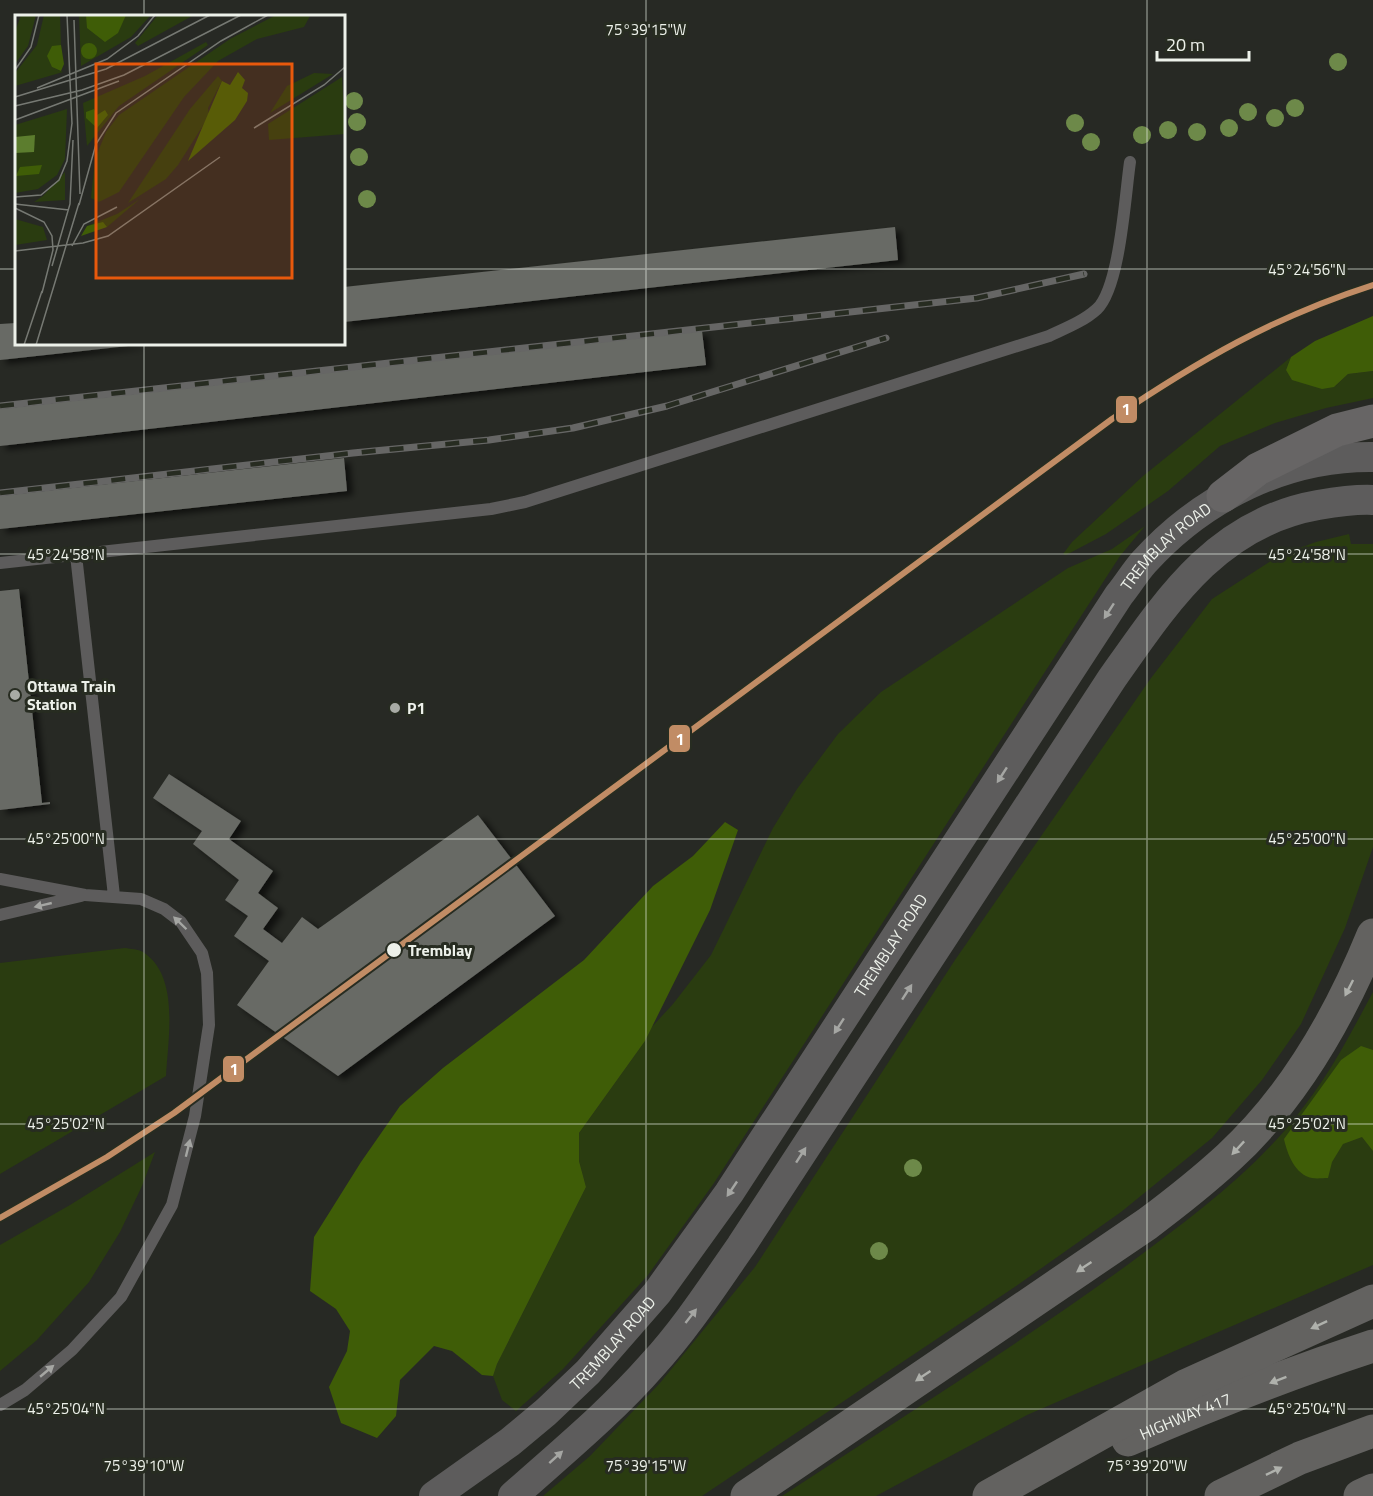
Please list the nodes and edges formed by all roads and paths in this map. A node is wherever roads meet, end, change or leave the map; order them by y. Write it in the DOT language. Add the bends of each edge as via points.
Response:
graph roads {
  1 [pos="1130,162"];
  2 [pos="1373,421"];
  3 [pos="1373,457"];
  4 [pos="1223,496"];
  5 [pos="1373,500"];
  6 [pos="76,555"];
  7 [pos="0,563"];
  8 [pos="0,879"];
  9 [pos="85,895"];
  10 [pos="114,896"];
  11 [pos="0,915"];
  12 [pos="1373,935"];
  13 [pos="1373,1301"];
  14 [pos="1373,1346"];
  15 [pos="0,1405"];
  16 [pos="1373,1431"];
  17 [pos="1373,1490"];
  18 [pos="434,1496"];
  19 [pos="513,1496"];
  20 [pos="747,1496"];
  21 [pos="989,1496"];
  22 [pos="1001,1496"];
  23 [pos="1221,1496"];
  24 [pos="1360,1496"];
  1 -- 6 [label="lane" via="1116,264 1106,299 1076,324 1049,336 525,502"];
  2 -- 4 [label="main road" via="1337,430 1258,469"];
  3 -- 4 [label="street, TREMBLAY ROAD" via="1294,466"];
  4 -- 18 [label="street, TREMBLAY ROAD, one-way" via="1167,539 1119,595 729,1193 657,1293 588,1372 546,1412"];
  19 -- 5 [label="street, one-way" via="613,1406 702,1303 1111,680 1182,583 1216,552 1257,525 1299,509"];
  6 -- 7 [label="lane"];
  6 -- 10 [label="lane"];
  8 -- 9 [label="lane"];
  9 -- 10 [label="lane"];
  9 -- 11 [label="lane, one-way"];
  15 -- 10 [label="lane, one-way" via="25,1390 72,1350 121,1297 172,1205 186,1155 209,1025 207,973 202,953 181,922 164,909 141,899"];
  12 -- 20 [label="highway, one-way" via="1314,1052 1289,1090 1230,1156 1148,1224"];
  13 -- 21 [label="highway, one-way" via="1187,1385"];
  14 -- 22 [label="highway, HIGHWAY 417, one-way" via="1174,1419"];
  23 -- 16 [label="highway, one-way" via="1300,1458"];
  17 -- 24 [label="highway"];
}
